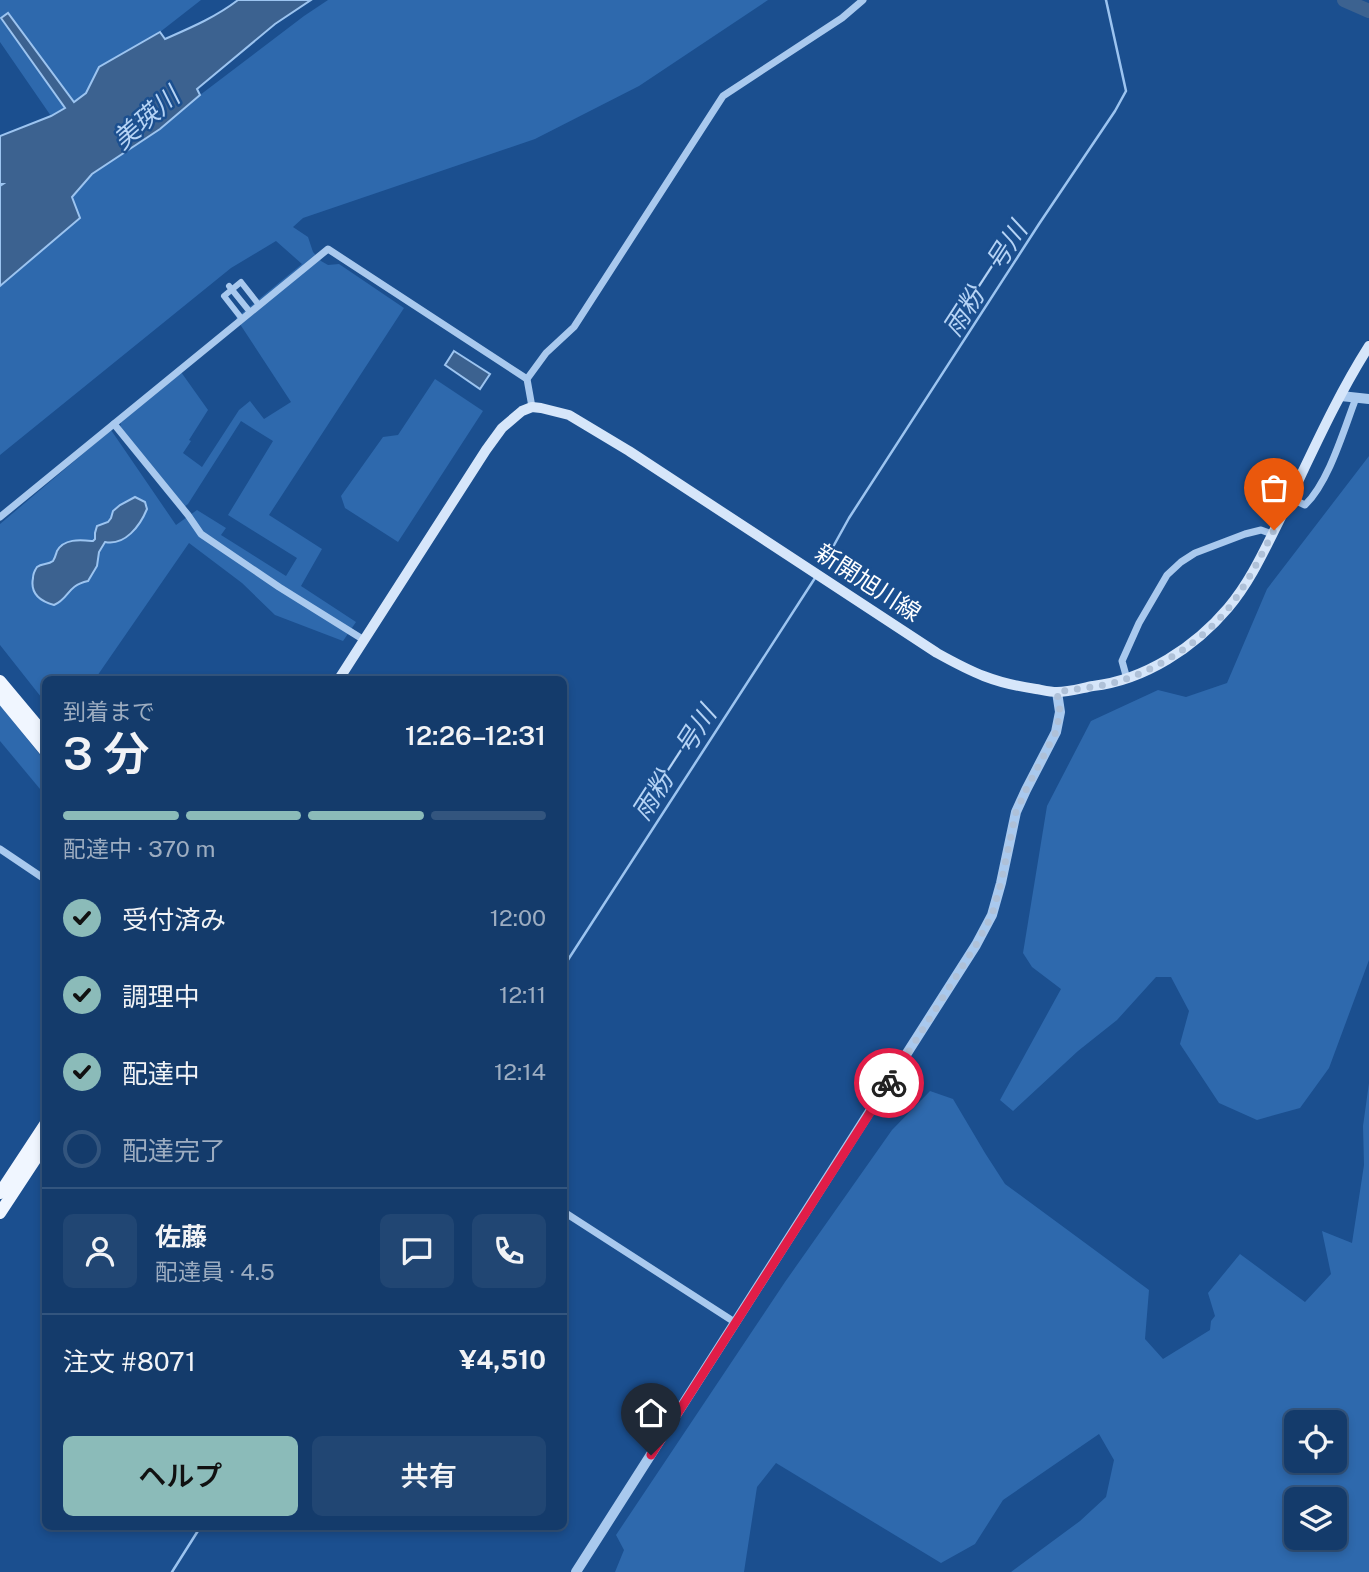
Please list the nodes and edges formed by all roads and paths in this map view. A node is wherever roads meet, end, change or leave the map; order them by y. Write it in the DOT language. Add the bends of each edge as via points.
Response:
graph roads {
  1 [pos="863,0"];
  2 [pos="230,288"];
  3 [pos="246,289"];
  4 [pos="238,297"];
  5 [pos="230,303"];
  6 [pos="259,305"];
  7 [pos="250,312"];
  8 [pos="242,319"];
  9 [pos="1369,346"];
  10 [pos="527,379"];
  11 [pos="1341,396"];
  12 [pos="1356,398"];
  13 [pos="1369,399"];
  14 [pos="532,407"];
  15 [pos="114,424"];
  16 [pos="1290,498"];
  17 [pos="0,517"];
  18 [pos="1272,534"];
  19 [pos="364,640"];
  20 [pos="340,676"];
  21 [pos="1127,679"];
  22 [pos="0,681"];
  23 [pos="1057,692"];
  24 [pos="0,696"];
  25 [pos="42,731"];
  26 [pos="42,747"];
  27 [pos="0,849"];
  28 [pos="42,877"];
  29 [pos="42,1128"];
  30 [pos="42,1149"];
  31 [pos="0,1193"];
  32 [pos="0,1213"];
  33 [pos="567,1214"];
  34 [pos="736,1323"];
  35 [pos="576,1572"];
  1 -- 10 [label="street" via="723,96 574,327"];
  2 -- 3 [label="street" via="241,282"];
  2 -- 4 [label="street"];
  2 -- 5 [label="street" via="224,296"];
  3 -- 4 [label="street"];
  3 -- 6 [label="street"];
  4 -- 5 [label="street"];
  4 -- 7 [label="street"];
  5 -- 8 [label="street"];
  6 -- 7 [label="street"];
  6 -- 10 [label="street" via="328,249"];
  7 -- 8 [label="street"];
  8 -- 15 [label="street"];
  9 -- 11 [label="main road, 新開旭川線"];
  10 -- 14 [label="street"];
  11 -- 12 [label="street"];
  11 -- 16 [label="main road, 新開旭川線"];
  12 -- 13 [label="street"];
  12 -- 16 [label="street" via="1315,496 1305,505"];
  14 -- 19 [label="main road" via="502,428"];
  14 -- 23 [label="main road, 新開旭川線" via="569,415 629,451 968,670 1015,686"];
  15 -- 17 [label="street"];
  15 -- 19 [label="street" via="201,534"];
  16 -- 18 [label="main road, 新開旭川線"];
  18 -- 21 [label="main road, 新開旭川線" via="1253,572 1214,624 1174,655"];
  18 -- 21 [label="street" via="1261,530 1232,538 1195,553 1167,575 1122,661"];
  19 -- 20 [label="main road"];
  21 -- 23 [label="main road, 新開旭川線"];
  22 -- 25 [label="main road"];
  23 -- 34 [label="street" via="1056,732 1016,812 992,915"];
  24 -- 26 [label="main road"];
  27 -- 28 [label="street"];
  29 -- 31 [label="main road"];
  30 -- 32 [label="main road"];
  33 -- 34 [label="street"];
  34 -- 35 [label="street"];
}
